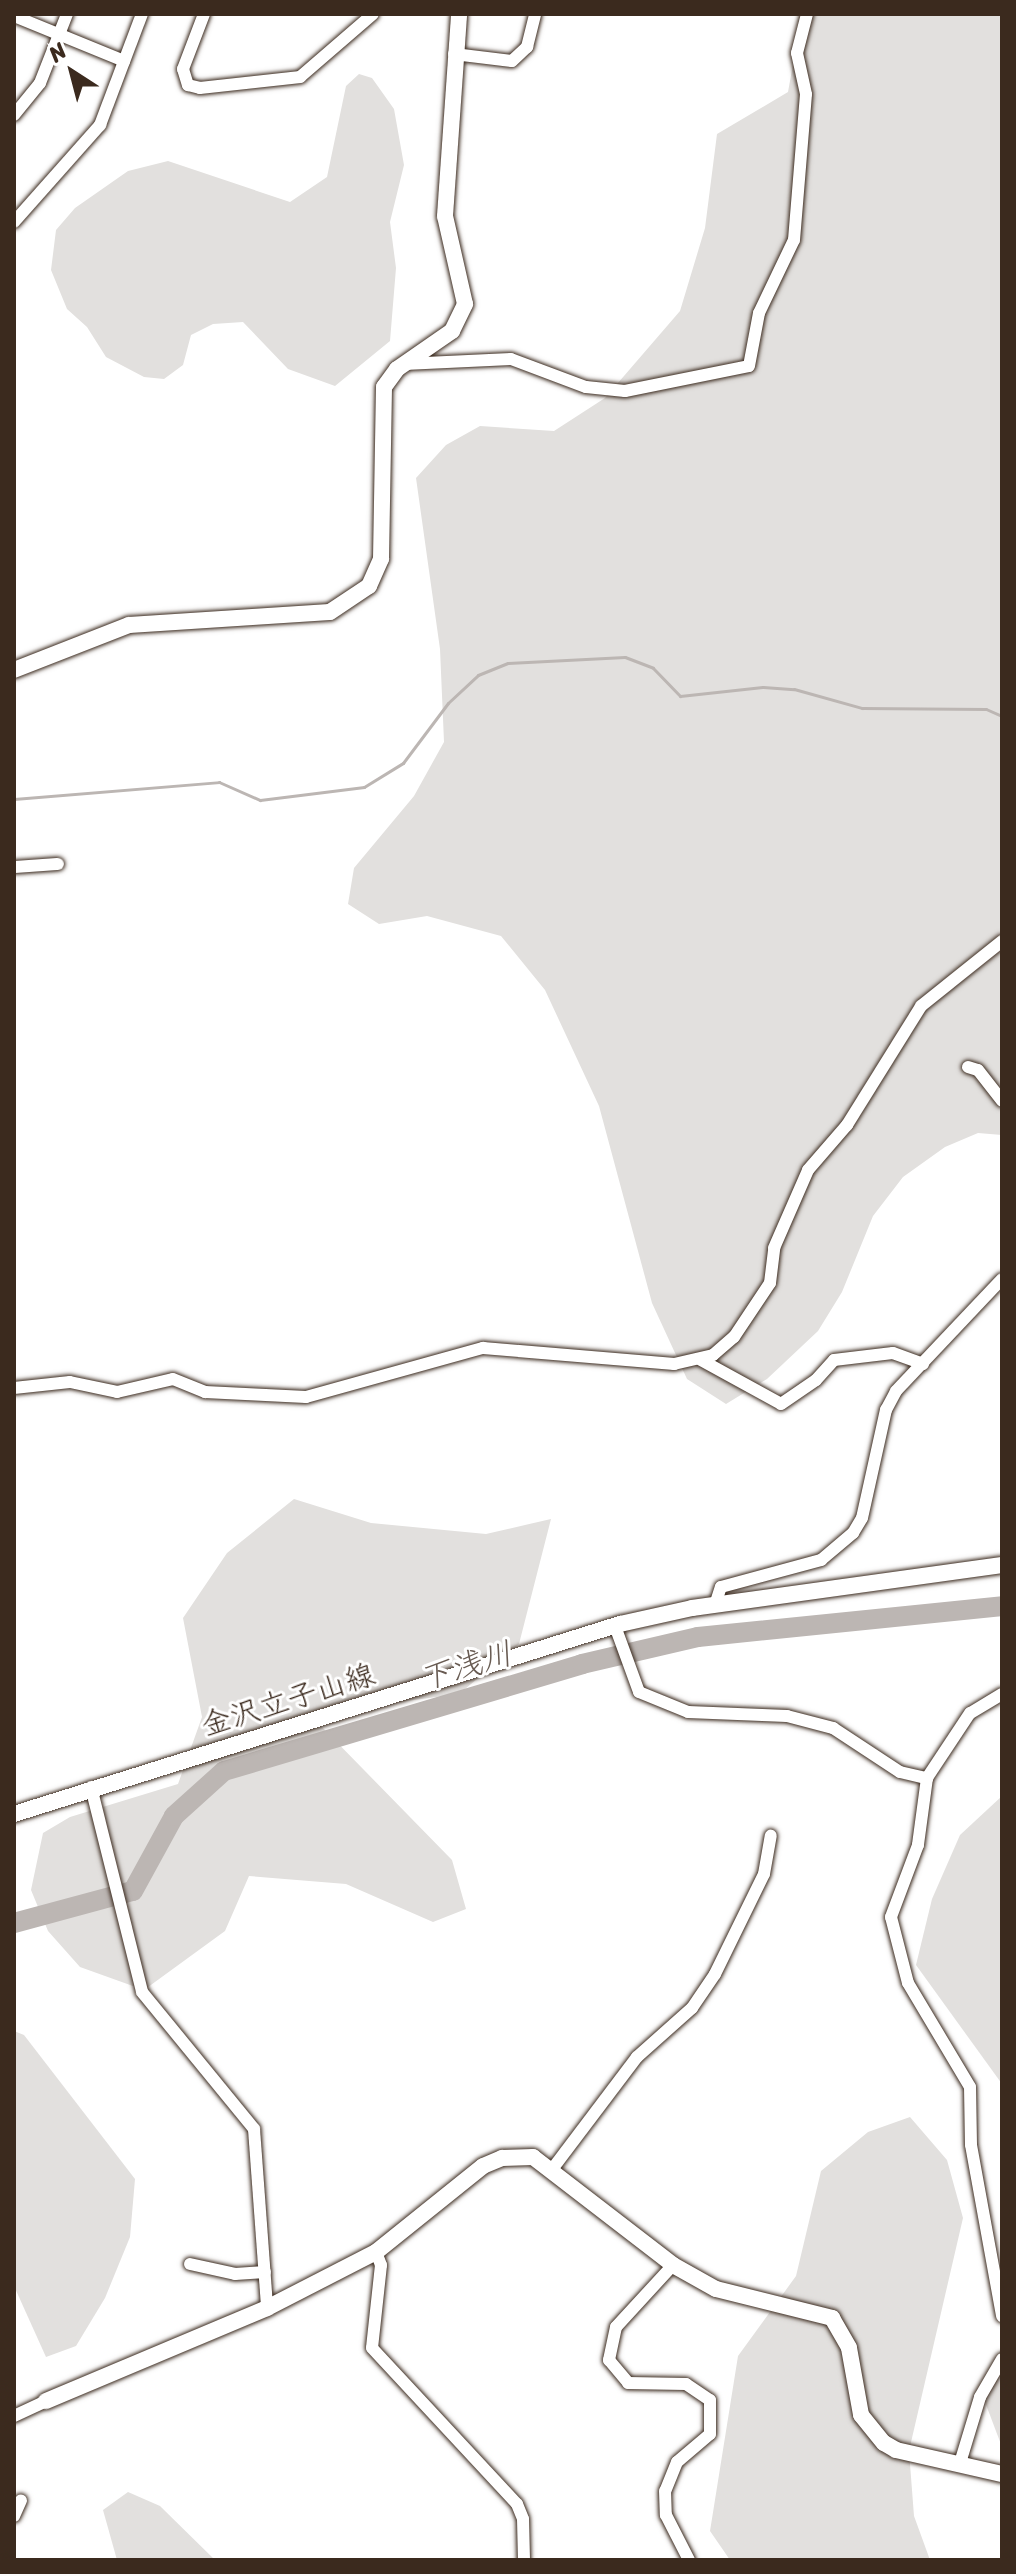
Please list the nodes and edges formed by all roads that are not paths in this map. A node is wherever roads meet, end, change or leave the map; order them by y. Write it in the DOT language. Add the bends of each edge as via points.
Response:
graph roads {
  1 [pos="67,14"];
  2 [pos="142,14"];
  3 [pos="204,14"];
  4 [pos="373,14"];
  5 [pos="459,14"];
  6 [pos="535,14"];
  7 [pos="807,14"];
  8 [pos="14,16"];
  9 [pos="58,34"];
  10 [pos="454,54"];
  11 [pos="124,61"];
  12 [pos="14,115"];
  13 [pos="14,222"];
  14 [pos="404,364"];
  15 [pos="14,670"];
  16 [pos="58,864"];
  17 [pos="14,867"];
  18 [pos="1002,941"];
  19 [pos="968,1067"];
  20 [pos="1002,1101"];
  21 [pos="1002,1279"];
  22 [pos="701,1360"];
  23 [pos="923,1364"];
  24 [pos="14,1388"];
  25 [pos="1002,1565"];
  26 [pos="715,1605"];
  27 [pos="615,1626"];
  28 [pos="1002,1694"];
  29 [pos="927,1778"];
  30 [pos="91,1787"];
  31 [pos="14,1814"];
  32 [pos="771,1836"];
  33 [pos="553,2168"];
  34 [pos="376,2252"];
  35 [pos="190,2264"];
  36 [pos="673,2265"];
  37 [pos="265,2272"];
  38 [pos="267,2308"];
  39 [pos="1002,2316"];
  40 [pos="1002,2359"];
  41 [pos="46,2401"];
  42 [pos="14,2416"];
  43 [pos="960,2463"];
  44 [pos="1002,2474"];
  45 [pos="21,2500"];
  46 [pos="14,2516"];
  47 [pos="524,2560"];
  48 [pos="689,2560"];
  1 -- 9 [label="street"];
  2 -- 11 [label="street"];
  3 -- 4 [label="street" via="183,69 188,85 200,88 294,79"];
  5 -- 10 [label="street"];
  6 -- 10 [label="street" via="527,47 512,61"];
  7 -- 14 [label="street" via="797,53 806,94 794,240 759,313 749,366 625,391 586,387 511,359"];
  8 -- 9 [label="street"];
  9 -- 11 [label="street"];
  9 -- 12 [label="street" via="40,83"];
  10 -- 14 [label="street" via="445,216 465,304 452,331"];
  11 -- 13 [label="street" via="100,125"];
  14 -- 15 [label="street" via="387,380 381,397 386,446 381,559 358,596 330,612 129,625"];
  16 -- 17 [label="street"];
  18 -- 22 [label="street" via="921,1006 847,1125 808,1170 774,1248 770,1283 752,1314 734,1337"];
  19 -- 20 [label="street" via="978,1070"];
  21 -- 23 [label="street"];
  22 -- 23 [label="street" via="781,1404 834,1360 893,1353"];
  22 -- 24 [label="street" via="650,1363 483,1348 306,1397 205,1392 173,1379 117,1392 70,1382"];
  23 -- 26 [label="street" via="896,1391 886,1410 862,1518 853,1533 821,1560 721,1587"];
  25 -- 26 [label="street, 金沢立子山線"];
  26 -- 27 [label="street, 金沢立子山線"];
  27 -- 29 [label="street" via="635,1689 688,1712 787,1716 833,1728 900,1772"];
  27 -- 30 [label="street, 金沢立子山線"];
  28 -- 29 [label="street" via="970,1713"];
  29 -- 39 [label="street" via="921,1833 891,1909 892,1933 916,2000 936,2023 970,2087 971,2145"];
  30 -- 31 [label="street, 金沢立子山線"];
  30 -- 37 [label="street" via="142,1992 254,2129"];
  32 -- 33 [label="street" via="764,1874 715,1974 692,2008 637,2057"];
  33 -- 34 [label="street" via="533,2157 502,2158 483,2166"];
  33 -- 36 [label="street"];
  34 -- 38 [label="street"];
  34 -- 47 [label="street" via="381,2265 372,2348 517,2504 523,2519"];
  35 -- 37 [label="street" via="235,2274"];
  36 -- 43 [label="street" via="745,2299 832,2318 844,2334 861,2415 869,2429 896,2450"];
  36 -- 48 [label="street" via="616,2327 609,2360 628,2383 686,2384 710,2400 710,2434 677,2462 665,2491 666,2515"];
  37 -- 38 [label="street"];
  38 -- 41 [label="street"];
  40 -- 43 [label="street" via="980,2397"];
  41 -- 42 [label="street"];
  43 -- 44 [label="street"];
  45 -- 46 [label="street"];
}
